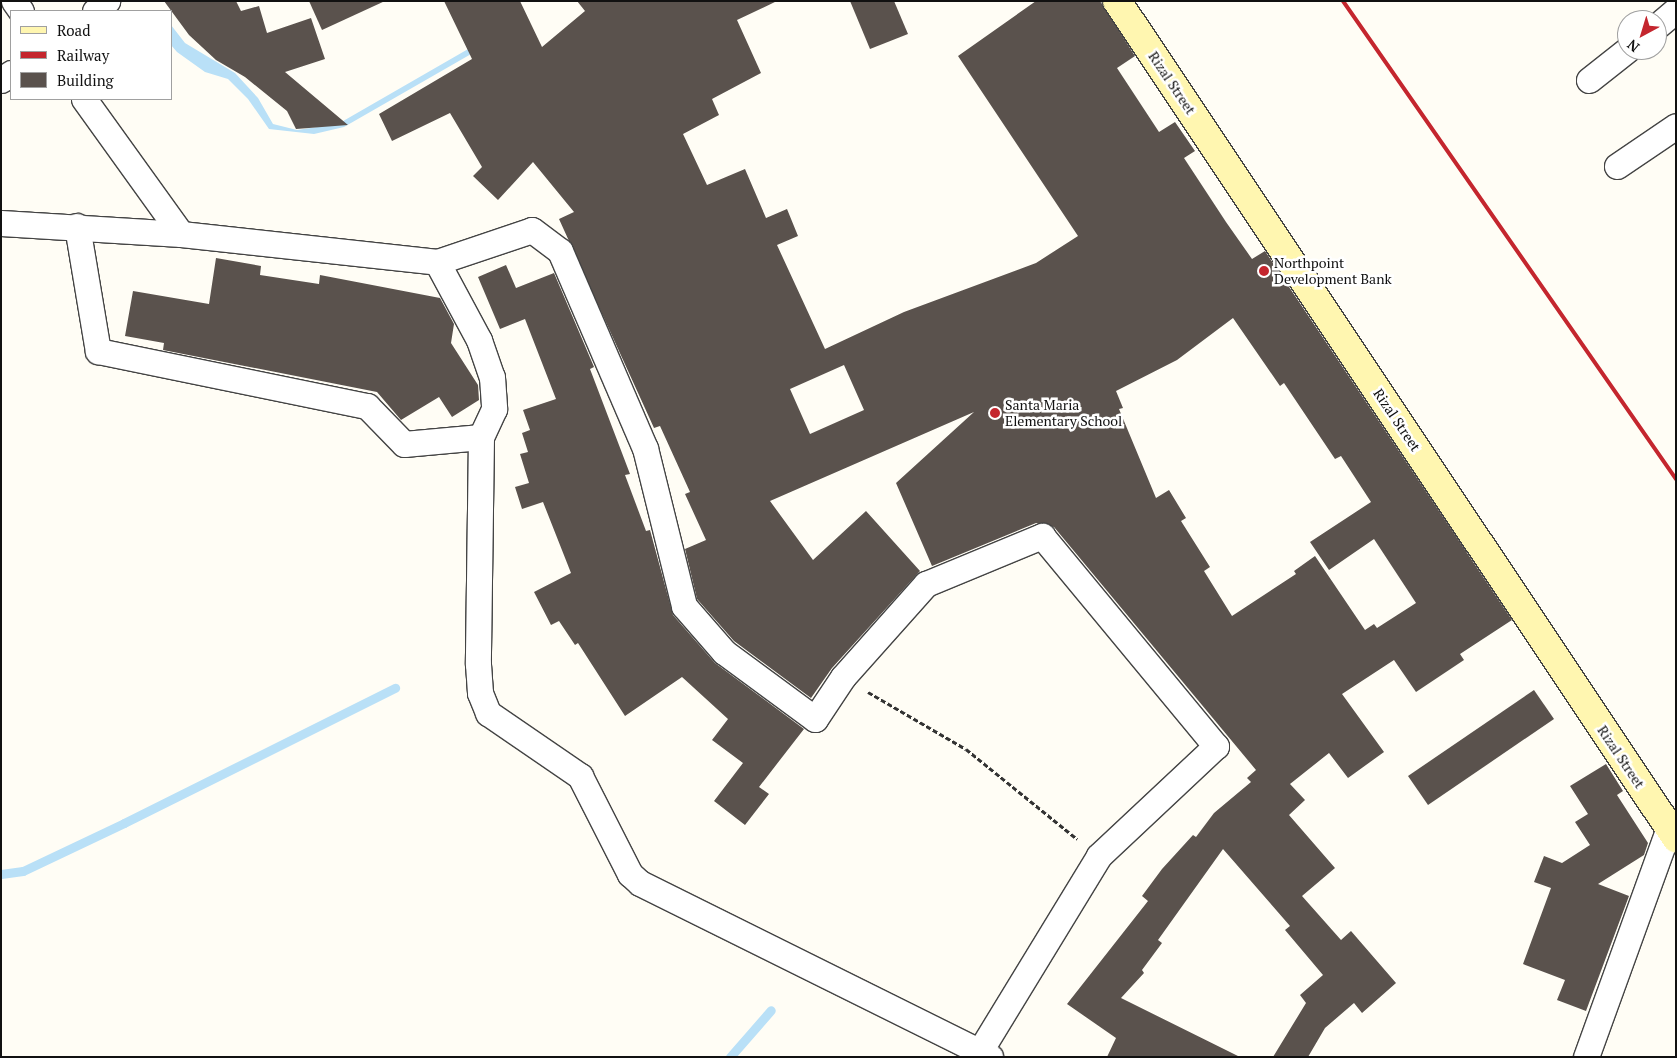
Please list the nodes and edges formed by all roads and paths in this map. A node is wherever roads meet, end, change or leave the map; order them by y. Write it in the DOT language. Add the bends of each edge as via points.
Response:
graph roads {
  1 [pos="107,1"];
  2 [pos="1117,1"];
  3 [pos="96,10"];
  4 [pos="1617,58"];
  5 [pos="1590,80"];
  6 [pos="85,100"];
  7 [pos="1676,126"];
  8 [pos="1616,166"];
  9 [pos="1,223"];
  10 [pos="77,226"];
  11 [pos="181,234"];
  12 [pos="437,262"];
  13 [pos="482,437"];
  14 [pos="843,677"];
  15 [pos="1672,833"];
  16 [pos="1099,856"];
  17 [pos="985,1054"];
  18 [pos="1586,1057"];
  1 -- 3 [label="street"];
  2 -- 15 [label="street, Rizal Street"];
  4 -- 5 [label="street"];
  6 -- 11 [label="street"];
  7 -- 8 [label="street"];
  9 -- 10 [label="street"];
  10 -- 11 [label="street"];
  10 -- 13 [label="street" via="98,352 367,406 404,444"];
  11 -- 12 [label="street"];
  12 -- 13 [label="street" via="479,340 492,377 494,409"];
  12 -- 14 [label="street" via="532,230 560,251 645,448 684,606 724,652 815,719"];
  13 -- 17 [label="street" via="478,664 480,693 488,713 580,776 630,874 640,882"];
  14 -- 16 [label="path" via="966,749"];
  14 -- 16 [label="street" via="926,584 1042,536 1216,746"];
  15 -- 18 [label="street"];
  16 -- 17 [label="street"];
}
